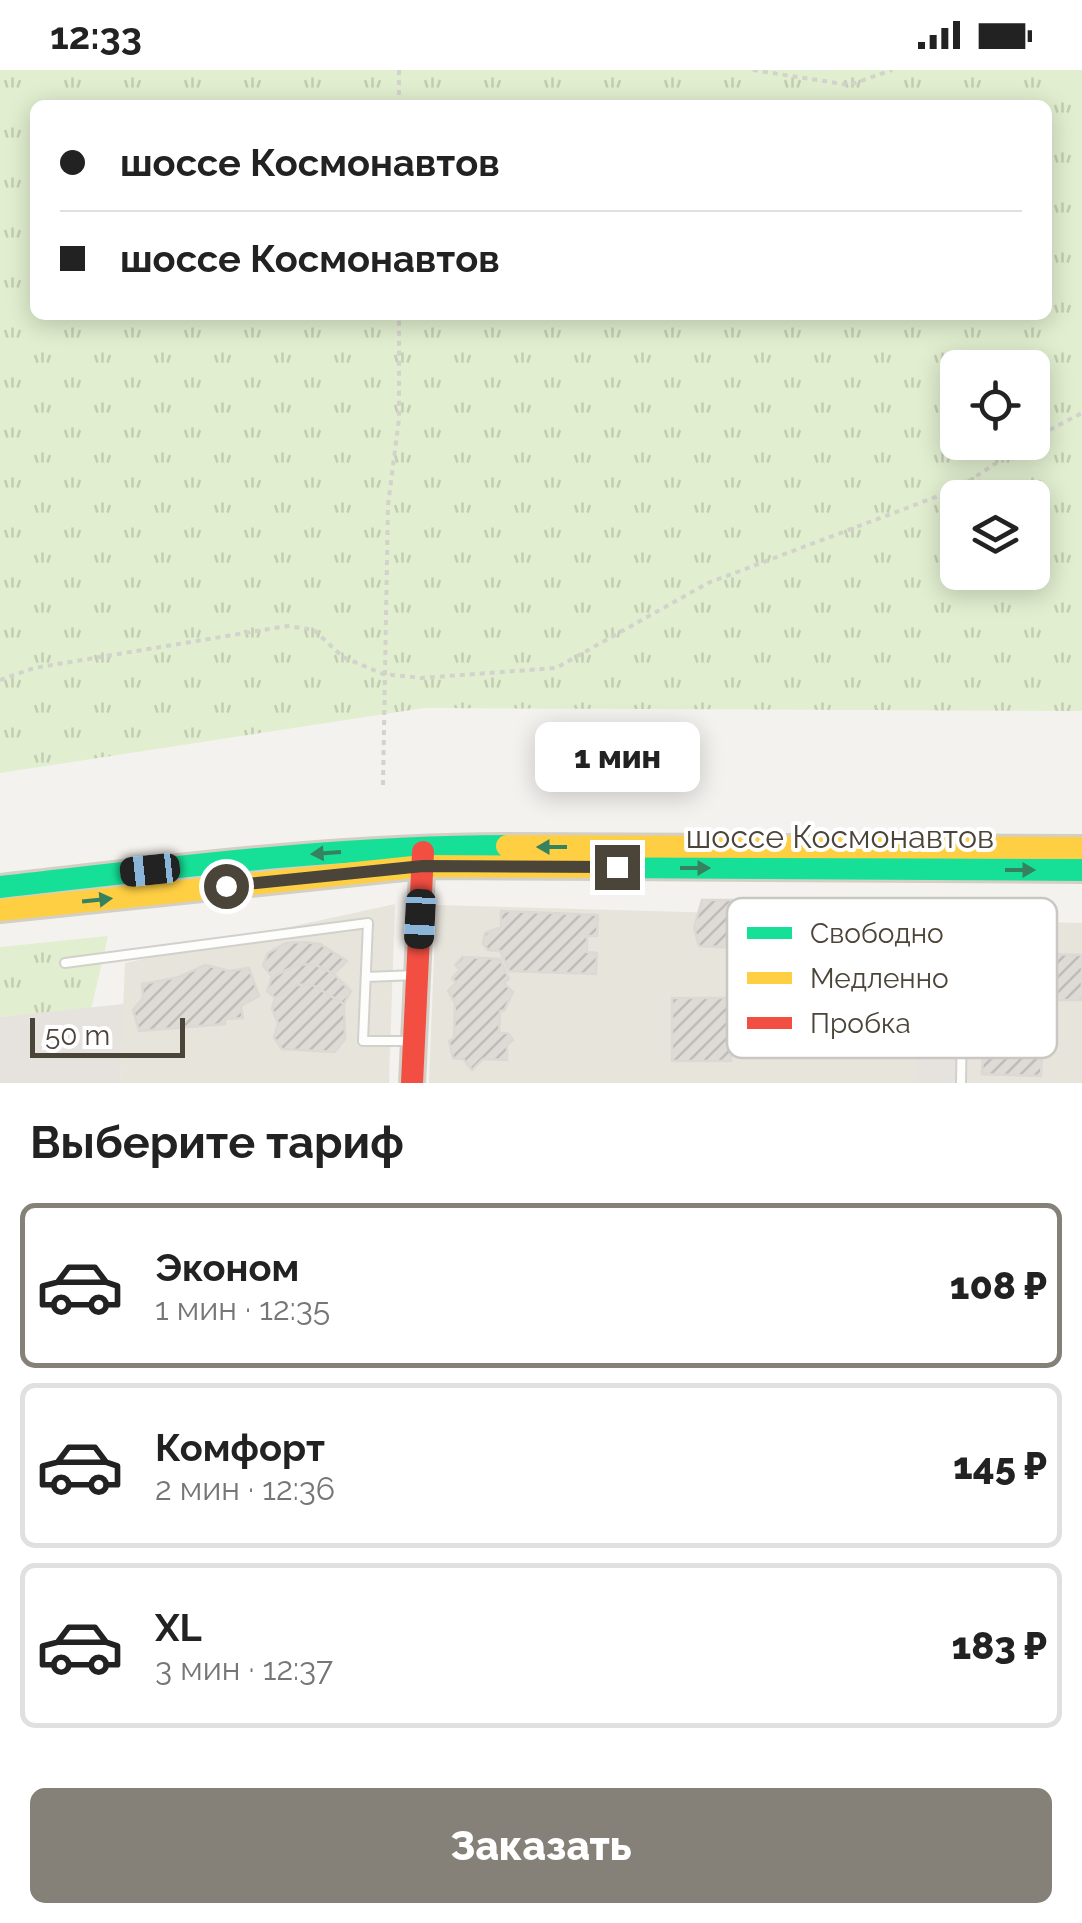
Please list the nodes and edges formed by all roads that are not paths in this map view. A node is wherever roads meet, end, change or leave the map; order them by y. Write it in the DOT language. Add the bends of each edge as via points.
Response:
graph roads {
  1 [pos="1082,848"];
  2 [pos="423,856"];
  3 [pos="1082,870"];
  4 [pos="0,888"];
  5 [pos="0,910"];
  6 [pos="66,963"];
  7 [pos="418,975"];
  8 [pos="366,976"];
  9 [pos="414,1041"];
  10 [pos="961,1058"];
  11 [pos="412,1083"];
  12 [pos="961,1083"];
  1 -- 2 [label="main road, шоссе Космонавтов, one-way"];
  2 -- 3 [label="main road, шоссе Космонавтов, one-way"];
  2 -- 4 [label="main road, шоссе Космонавтов, one-way" via="263,858"];
  5 -- 2 [label="main road, шоссе Космонавтов, one-way"];
  2 -- 7 [label="main road"];
  6 -- 8 [label="lane" via="368,924"];
  7 -- 8 [label="lane"];
  7 -- 9 [label="main road"];
  8 -- 9 [label="lane" via="363,1041"];
  9 -- 11 [label="main road"];
  10 -- 12 [label="lane"];
}
